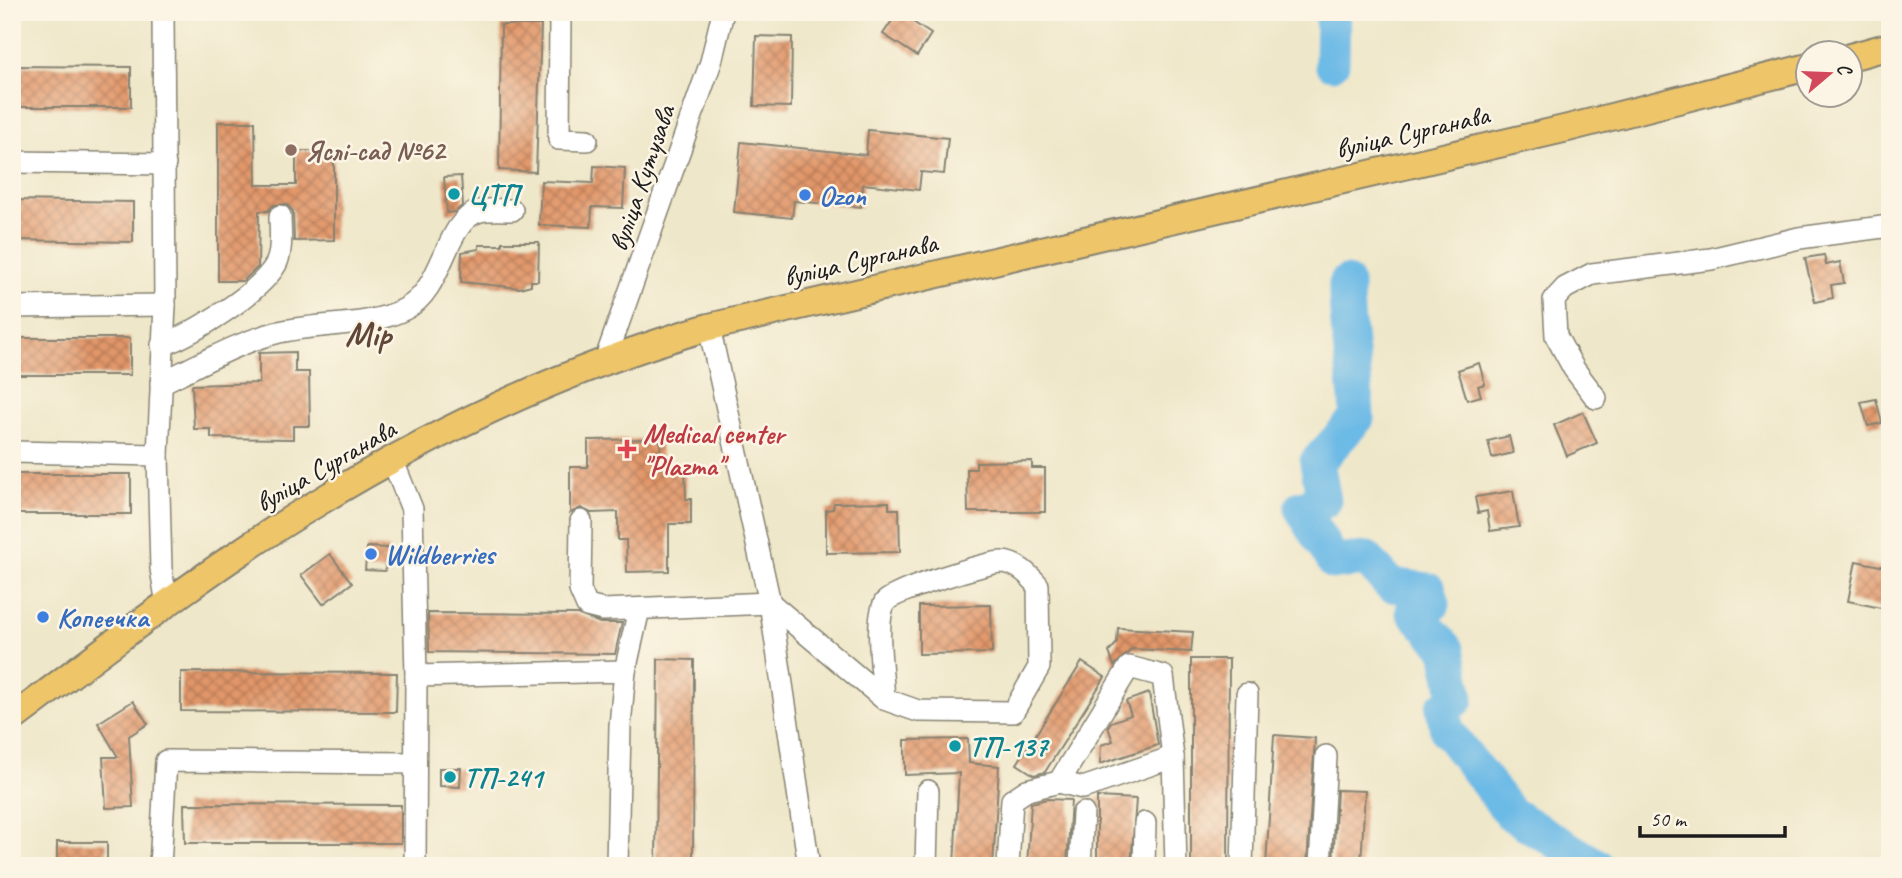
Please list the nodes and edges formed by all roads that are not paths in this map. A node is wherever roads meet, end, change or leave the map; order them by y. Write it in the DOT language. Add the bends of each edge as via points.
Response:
graph roads {
  1 [pos="163,12"];
  2 [pos="552,12"];
  3 [pos="723,12"];
  4 [pos="1890,46"];
  5 [pos="1864,53"];
  6 [pos="1794,71"];
  7 [pos="587,140"];
  8 [pos="12,162"];
  9 [pos="165,164"];
  10 [pos="512,210"];
  11 [pos="280,216"];
  12 [pos="1890,226"];
  13 [pos="165,305"];
  14 [pos="12,307"];
  15 [pos="709,327"];
  16 [pos="162,345"];
  17 [pos="605,361"];
  18 [pos="161,383"];
  19 [pos="1596,398"];
  20 [pos="12,452"];
  21 [pos="159,455"];
  22 [pos="392,459"];
  23 [pos="581,521"];
  24 [pos="770,603"];
  25 [pos="167,604"];
  26 [pos="639,609"];
  27 [pos="625,671"];
  28 [pos="416,676"];
  29 [pos="1247,694"];
  30 [pos="884,699"];
  31 [pos="12,719"];
  32 [pos="1326,756"];
  33 [pos="1173,757"];
  34 [pos="415,763"];
  35 [pos="1059,782"];
  36 [pos="928,791"];
  37 [pos="1083,813"];
  38 [pos="1145,823"];
  39 [pos="160,866"];
  40 [pos="415,866"];
  41 [pos="617,866"];
  42 [pos="809,866"];
  43 [pos="926,866"];
  44 [pos="1008,866"];
  45 [pos="1080,866"];
  46 [pos="1144,866"];
  47 [pos="1176,866"];
  48 [pos="1242,866"];
  49 [pos="1320,866"];
  1 -- 9 [label="street"];
  2 -- 7 [label="street" via="560,19 559,139"];
  3 -- 17 [label="street, вуліца Кутузава" via="711,62"];
  4 -- 5 [label="main road"];
  6 -- 15 [label="main road, вуліца Сурганава" via="1568,128"];
  8 -- 9 [label="street"];
  9 -- 13 [label="street"];
  10 -- 18 [label="street" via="479,211 454,230 447,254 423,298 404,310 279,332"];
  11 -- 16 [label="street" via="277,262 260,286 195,331"];
  12 -- 19 [label="street" via="1799,238 1711,259 1592,274 1565,288 1554,300 1556,336"];
  13 -- 14 [label="street"];
  13 -- 16 [label="street"];
  15 -- 17 [label="main road, вуліца Сурганава"];
  15 -- 24 [label="street"];
  16 -- 18 [label="street"];
  17 -- 22 [label="main road, вуліца Сурганава"];
  18 -- 21 [label="street"];
  20 -- 21 [label="street"];
  21 -- 25 [label="street" via="161,569"];
  22 -- 25 [label="main road, вуліца Сурганава" via="317,502"];
  22 -- 28 [label="street" via="412,509"];
  23 -- 26 [label="street" via="580,590 587,606"];
  24 -- 26 [label="street"];
  24 -- 30 [label="street"];
  24 -- 42 [label="street"];
  25 -- 31 [label="main road, вуліца Сурганава"];
  26 -- 27 [label="street"];
  27 -- 28 [label="street"];
  27 -- 41 [label="street"];
  28 -- 34 [label="street"];
  29 -- 48 [label="street"];
  30 -- 30 [label="street" via="880,612 886,598 1002,562 1024,570 1038,585 1039,667 1013,712 918,711"];
  32 -- 49 [label="street"];
  33 -- 35 [label="street" via="1083,788"];
  33 -- 35 [label="street" via="1163,676 1129,667"];
  33 -- 47 [label="street"];
  34 -- 39 [label="street" via="166,761"];
  34 -- 40 [label="street"];
  35 -- 44 [label="street" via="1027,790 1012,800"];
  36 -- 43 [label="street"];
  37 -- 45 [label="street"];
  38 -- 46 [label="street"];
}
